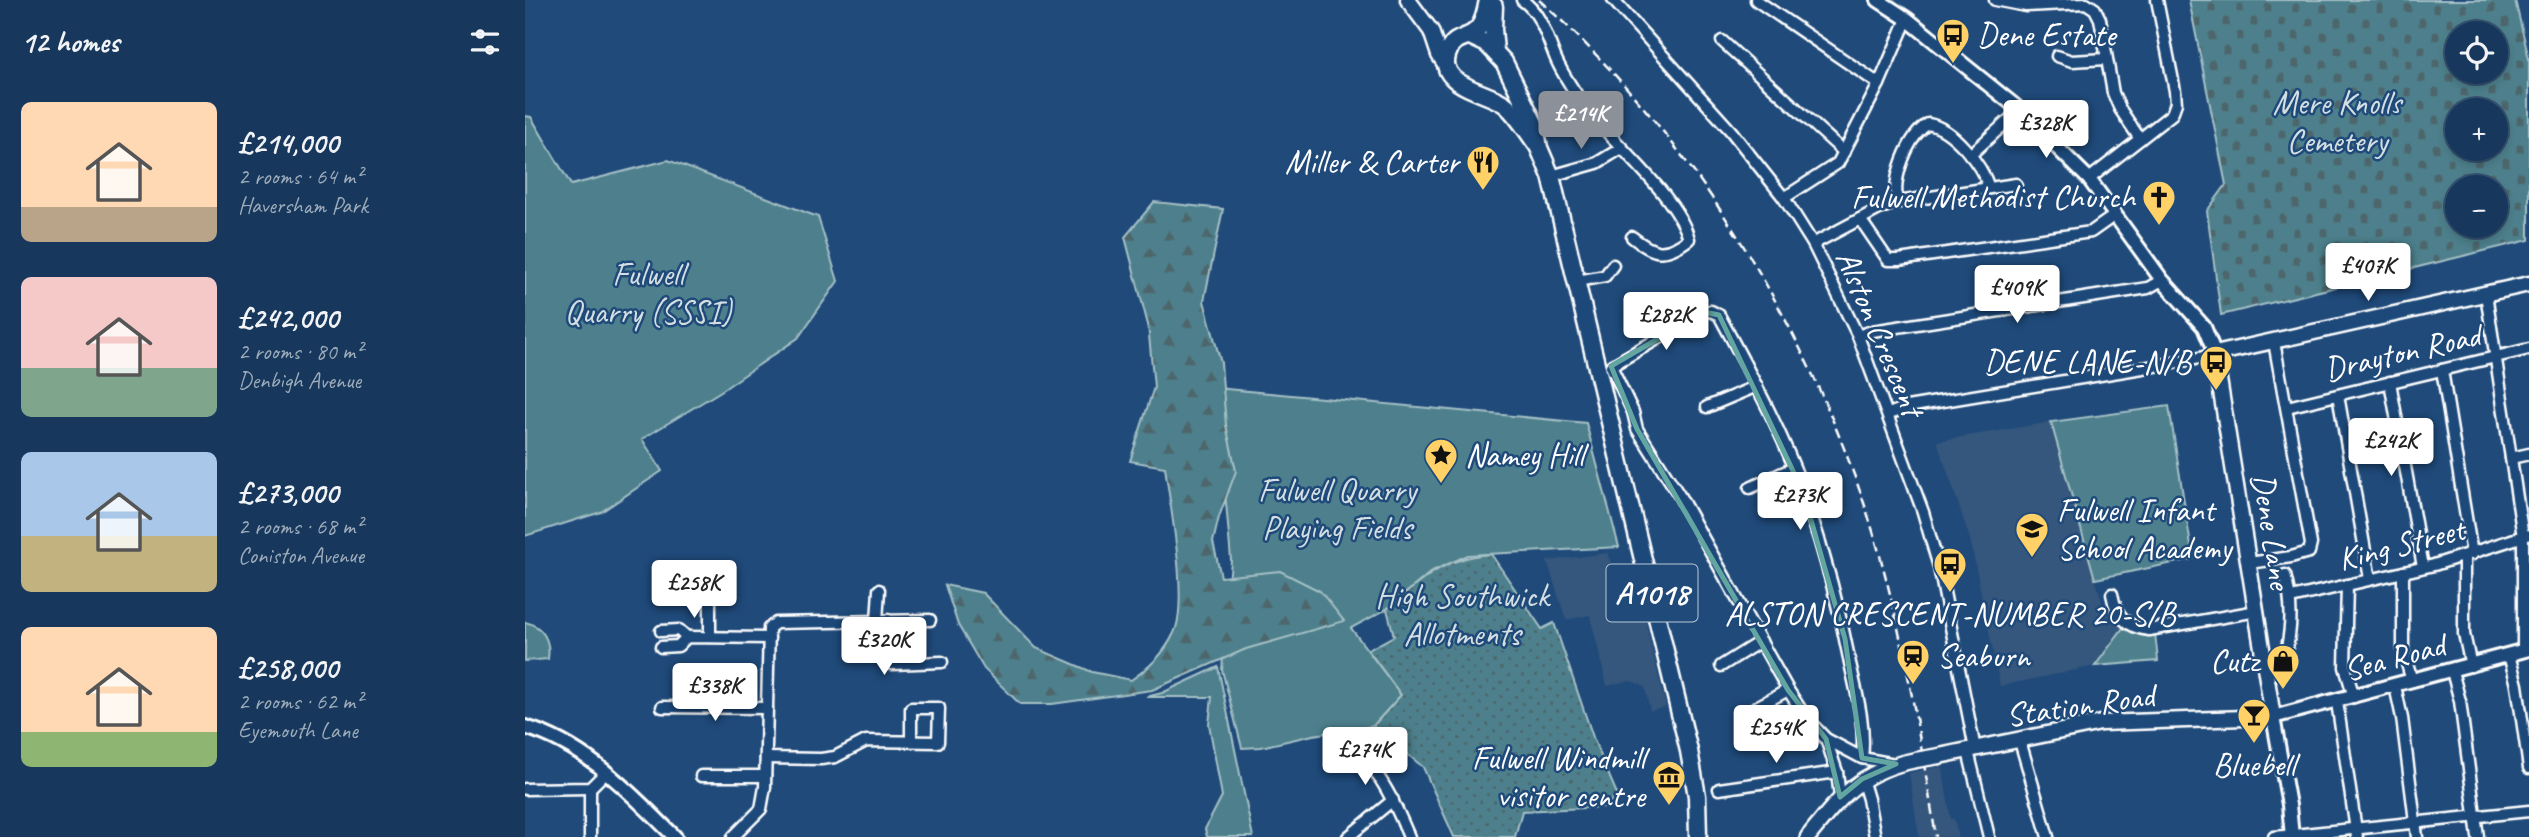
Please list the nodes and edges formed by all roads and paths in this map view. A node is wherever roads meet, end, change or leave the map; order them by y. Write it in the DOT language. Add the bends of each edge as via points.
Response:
graph roads {
  1 [pos="1408,0"];
  2 [pos="1488,0"];
  3 [pos="1494,0"];
  4 [pos="1522,0"];
  5 [pos="1613,0"];
  6 [pos="1756,0"];
  7 [pos="1878,0"];
  8 [pos="1995,0"];
  9 [pos="2157,0"];
  10 [pos="1907,19"];
  11 [pos="1431,31"];
  12 [pos="1463,38"];
  13 [pos="1722,41"];
  14 [pos="1495,51"];
  15 [pos="2057,56"];
  16 [pos="2106,59"];
  17 [pos="1506,66"];
  18 [pos="1448,68"];
  19 [pos="1879,84"];
  20 [pos="1481,93"];
  21 [pos="2020,110"];
  22 [pos="2140,139"];
  23 [pos="1539,148"];
  24 [pos="1620,149"];
  25 [pos="1844,152"];
  26 [pos="1971,155"];
  27 [pos="1551,176"];
  28 [pos="2089,179"];
  29 [pos="2016,184"];
  30 [pos="1989,188"];
  31 [pos="1784,198"];
  32 [pos="1898,202"];
  33 [pos="2115,215"];
  34 [pos="1860,219"];
  35 [pos="1632,237"];
  36 [pos="1813,244"];
  37 [pos="1613,265"];
  38 [pos="2162,280"];
  39 [pos="1577,281"];
  40 [pos="2529,284"];
  41 [pos="2486,294"];
  42 [pos="1858,336"];
  43 [pos="2274,342"];
  44 [pos="2529,349"];
  45 [pos="2215,354"];
  46 [pos="2496,357"];
  47 [pos="1604,365"];
  48 [pos="2442,370"];
  49 [pos="2390,382"];
  50 [pos="1757,386"];
  51 [pos="2338,395"];
  52 [pos="1627,396"];
  53 [pos="1606,398"];
  54 [pos="1707,407"];
  55 [pos="2287,407"];
  56 [pos="1889,414"];
  57 [pos="2529,454"];
  58 [pos="2511,458"];
  59 [pos="1793,468"];
  60 [pos="1751,488"];
  61 [pos="2526,535"];
  62 [pos="2468,556"];
  63 [pos="2249,563"];
  64 [pos="2423,567"];
  65 [pos="2403,572"];
  66 [pos="2285,575"];
  67 [pos="2370,579"];
  68 [pos="2347,584"];
  69 [pos="879,590"];
  70 [pos="2112,594"];
  71 [pos="2291,598"];
  72 [pos="710,602"];
  73 [pos="2257,611"];
  74 [pos="930,620"];
  75 [pos="883,621"];
  76 [pos="661,631"];
  77 [pos="687,637"];
  78 [pos="710,637"];
  79 [pos="769,638"];
  80 [pos="1761,641"];
  81 [pos="661,647"];
  82 [pos="2526,649"];
  83 [pos="2509,655"];
  84 [pos="942,662"];
  85 [pos="1721,666"];
  86 [pos="2471,666"];
  87 [pos="2452,671"];
  88 [pos="2280,675"];
  89 [pos="2412,681"];
  90 [pos="2395,686"];
  91 [pos="1789,690"];
  92 [pos="2354,697"];
  93 [pos="2337,702"];
  94 [pos="662,707"];
  95 [pos="767,708"];
  96 [pos="1751,710"];
  97 [pos="2273,717"];
  98 [pos="525,727"];
  99 [pos="1826,739"];
  100 [pos="911,741"];
  101 [pos="2020,741"];
  102 [pos="1971,750"];
  103 [pos="766,758"];
  104 [pos="1862,758"];
  105 [pos="1340,764"];
  106 [pos="1896,764"];
  107 [pos="2529,768"];
  108 [pos="606,772"];
  109 [pos="1837,772"];
  110 [pos="701,776"];
  111 [pos="765,776"];
  112 [pos="1862,779"];
  113 [pos="590,788"];
  114 [pos="525,789"];
  115 [pos="1719,789"];
  116 [pos="1840,797"];
  117 [pos="1393,800"];
  118 [pos="2529,811"];
  119 [pos="2475,816"];
  120 [pos="2416,822"];
  121 [pos="2357,833"];
  122 [pos="2292,836"];
  123 [pos="590,837"];
  124 [pos="675,837"];
  125 [pos="733,837"];
  126 [pos="1348,837"];
  127 [pos="1409,837"];
  128 [pos="1698,837"];
  129 [pos="1808,837"];
  130 [pos="1875,837"];
  131 [pos="1989,837"];
  132 [pos="2048,837"];
  133 [pos="2274,837"];
  134 [pos="2417,837"];
  135 [pos="2478,837"];
  1 -- 11 [label="main road"];
  2 -- 12 [label="highway" via="1483,22"];
  3 -- 14 [label="highway"];
  4 -- 24 [label="street" via="1538,16 1580,100"];
  5 -- 31 [label="street, Alston Crescent" via="1731,131"];
  6 -- 19 [label="street"];
  7 -- 10 [label="street"];
  8 -- 16 [label="street" via="2026,6 2086,3 2100,19"];
  9 -- 22 [label="street" via="2176,103 2172,114"];
  10 -- 19 [label="street"];
  10 -- 21 [label="street"];
  11 -- 12 [label="main road"];
  11 -- 18 [label="main road"];
  12 -- 14 [label="highway" via="1482,40"];
  12 -- 18 [label="highway" via="1448,54"];
  13 -- 25 [label="street"];
  14 -- 17 [label="highway"];
  15 -- 16 [label="street" via="2072,61"];
  16 -- 22 [label="street" via="2113,93"];
  17 -- 20 [label="highway" via="1496,89"];
  17 -- 23 [label="highway, A1018" via="1535,125"];
  18 -- 20 [label="highway" via="1462,86"];
  19 -- 25 [label="street"];
  20 -- 23 [label="highway, A1018" via="1507,106"];
  21 -- 26 [label="street"];
  21 -- 28 [label="street"];
  22 -- 28 [label="street"];
  23 -- 27 [label="highway, A1018"];
  24 -- 27 [label="street" via="1597,163"];
  24 -- 35 [label="street" via="1661,191 1689,239 1649,256"];
  25 -- 31 [label="street" via="1838,163"];
  26 -- 30 [label="street" via="1985,173"];
  26 -- 32 [label="street" via="1943,129 1928,124 1916,134 1896,179"];
  27 -- 39 [label="highway, A1018"];
  28 -- 33 [label="street"];
  29 -- 30 [label="street"];
  30 -- 32 [label="street"];
  31 -- 36 [label="street, Alston Crescent"];
  32 -- 34 [label="street"];
  33 -- 34 [label="street" via="2091,232 1899,260 1888,260"];
  33 -- 38 [label="street"];
  34 -- 36 [label="street"];
  36 -- 42 [label="street, Alston Crescent"];
  37 -- 39 [label="street" via="1606,280"];
  38 -- 42 [label="street" via="2148,288"];
  38 -- 45 [label="street" via="2204,327"];
  39 -- 47 [label="highway, A1018"];
  40 -- 41 [label="main road"];
  41 -- 43 [label="main road"];
  41 -- 46 [label="street"];
  42 -- 56 [label="street, Alston Crescent"];
  43 -- 45 [label="main road"];
  43 -- 55 [label="street"];
  44 -- 46 [label="street, Drayton Road"];
  45 -- 56 [label="street" via="1907,407"];
  45 -- 63 [label="main road, Dene Lane"];
  46 -- 48 [label="street, Drayton Road"];
  46 -- 58 [label="street"];
  47 -- 50 [label="street" via="1711,311 1719,315"];
  47 -- 52 [label="street"];
  47 -- 53 [label="highway, A1018"];
  48 -- 49 [label="street, Drayton Road"];
  48 -- 62 [label="street"];
  49 -- 51 [label="street, Drayton Road"];
  49 -- 64 [label="street"];
  50 -- 54 [label="street"];
  50 -- 59 [label="street"];
  51 -- 55 [label="street, Drayton Road"];
  51 -- 67 [label="street"];
  52 -- 53 [label="street"];
  52 -- 80 [label="street" via="1637,429"];
  53 -- 128 [label="highway, A1018" via="1689,751"];
  55 -- 63 [label="street" via="2311,544 2309,552"];
  56 -- 102 [label="street, Alston Crescent" via="1939,567"];
  57 -- 58 [label="street"];
  58 -- 61 [label="street"];
  59 -- 60 [label="street"];
  59 -- 104 [label="street" via="1845,639 1864,732"];
  61 -- 62 [label="street, King Street"];
  61 -- 82 [label="street"];
  62 -- 64 [label="street, King Street"];
  62 -- 86 [label="street" via="2464,634"];
  63 -- 73 [label="main road, Dene Lane"];
  64 -- 65 [label="street, King Street"];
  65 -- 67 [label="street, King Street"];
  65 -- 89 [label="street" via="2403,650"];
  66 -- 71 [label="street, Dene Lane"];
  67 -- 68 [label="street, King Street"];
  68 -- 71 [label="street, King Street"];
  68 -- 92 [label="street" via="2345,667"];
  69 -- 75 [label="street"];
  70 -- 73 [label="street" via="2117,613 2127,624 2149,630"];
  71 -- 88 [label="street, Dene Lane" via="2290,637"];
  72 -- 78 [label="street"];
  73 -- 97 [label="main road, Dene Lane"];
  74 -- 75 [label="street"];
  75 -- 79 [label="street" via="776,623 769,628"];
  75 -- 84 [label="street" via="892,664"];
  76 -- 77 [label="street" via="679,630"];
  77 -- 78 [label="street"];
  77 -- 81 [label="street" via="678,646"];
  78 -- 79 [label="street"];
  79 -- 95 [label="street"];
  80 -- 85 [label="street"];
  80 -- 91 [label="street"];
  82 -- 83 [label="street, Sea Road"];
  83 -- 86 [label="street, Sea Road"];
  83 -- 107 [label="street"];
  86 -- 87 [label="street, Sea Road"];
  87 -- 89 [label="street, Sea Road"];
  87 -- 119 [label="street"];
  89 -- 90 [label="street, Sea Road"];
  90 -- 92 [label="street, Sea Road"];
  90 -- 120 [label="street"];
  91 -- 96 [label="street"];
  91 -- 99 [label="street"];
  92 -- 93 [label="street, Sea Road"];
  93 -- 97 [label="street, Sea Road"];
  93 -- 121 [label="street"];
  94 -- 95 [label="street"];
  95 -- 103 [label="street"];
  97 -- 101 [label="main road, Station Road" via="2101,723"];
  97 -- 122 [label="street"];
  98 -- 108 [label="street" via="578,750"];
  99 -- 104 [label="street"];
  99 -- 109 [label="street"];
  100 -- 100 [label="street" via="938,742 939,708 911,708"];
  100 -- 103 [label="street" via="866,741 821,759"];
  101 -- 102 [label="main road, Station Road"];
  101 -- 132 [label="street"];
  102 -- 106 [label="main road, Station Road, bridge"];
  102 -- 131 [label="street, Alston Crescent"];
  103 -- 111 [label="street"];
  104 -- 106 [label="street"];
  105 -- 117 [label="street" via="1349,757 1362,759"];
  106 -- 112 [label="main road, Station Road"];
  108 -- 113 [label="street"];
  108 -- 124 [label="street"];
  109 -- 115 [label="street"];
  109 -- 116 [label="street"];
  110 -- 111 [label="street"];
  111 -- 125 [label="street" via="761,809"];
  112 -- 116 [label="main road, Station Road"];
  112 -- 130 [label="street"];
  113 -- 114 [label="street"];
  113 -- 123 [label="street"];
  116 -- 129 [label="main road, Station Road"];
  117 -- 126 [label="street"];
  117 -- 127 [label="street"];
  118 -- 119 [label="street"];
  119 -- 120 [label="street"];
  119 -- 135 [label="street"];
  120 -- 121 [label="street"];
  120 -- 134 [label="street"];
  121 -- 122 [label="street"];
  122 -- 133 [label="street"];
}
